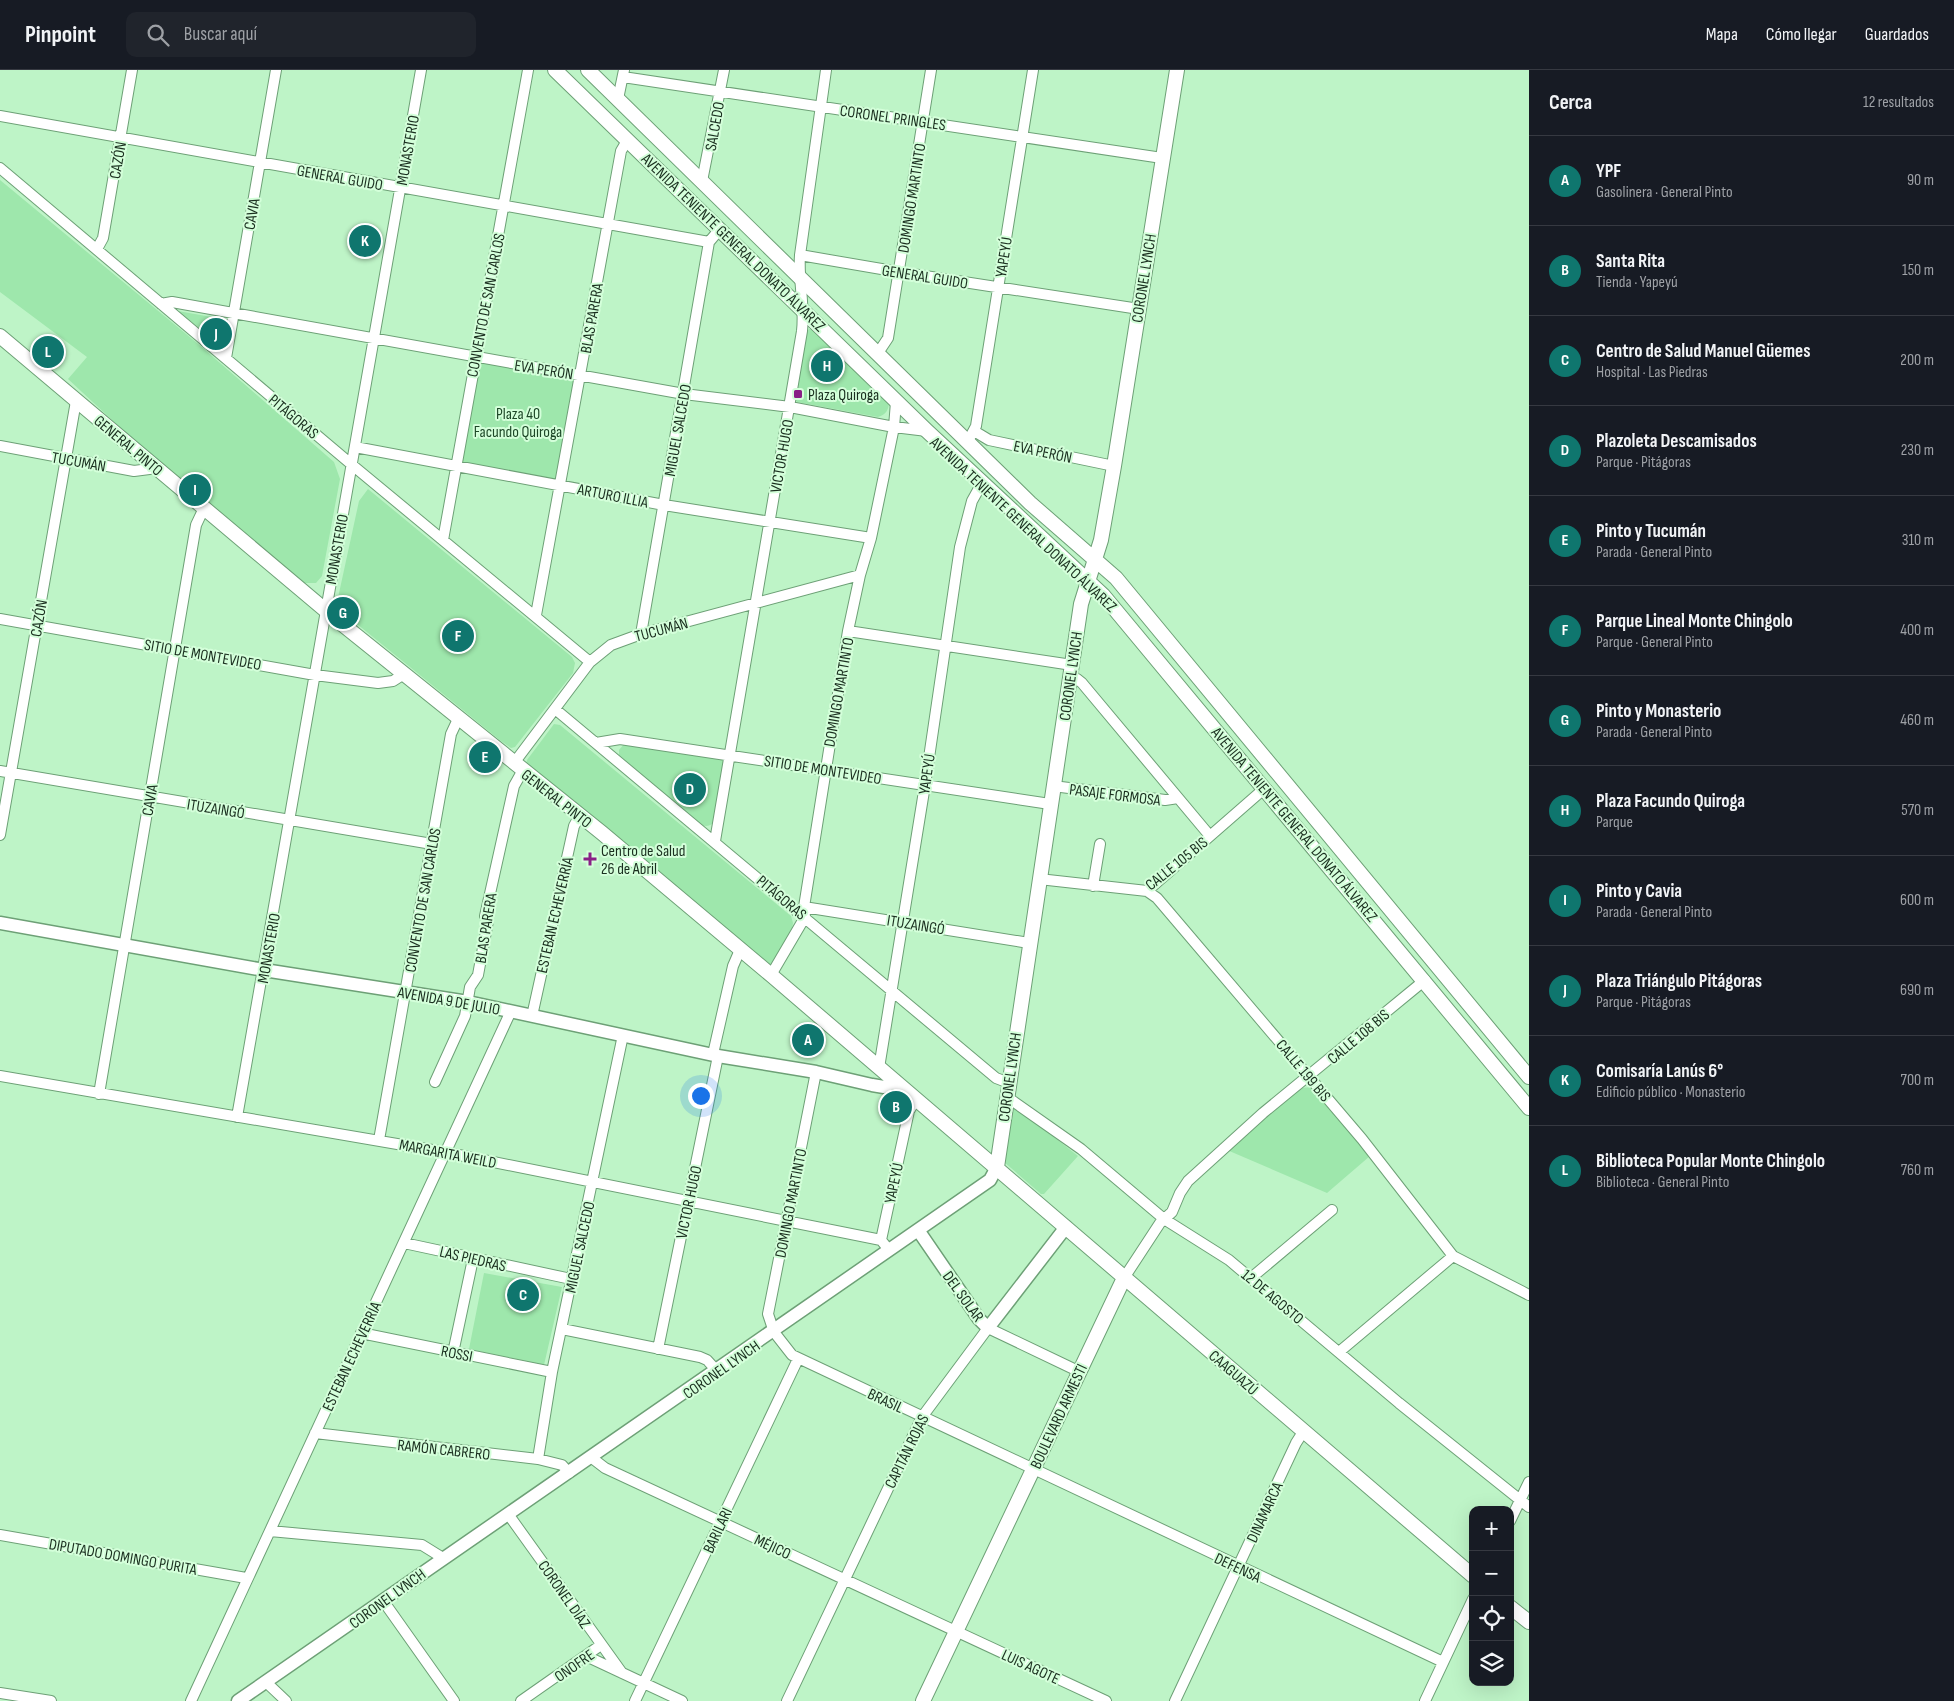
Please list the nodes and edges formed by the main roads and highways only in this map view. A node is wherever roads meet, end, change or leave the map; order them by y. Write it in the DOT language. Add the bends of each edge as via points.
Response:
graph roads {
  1 [pos="556,70"];
  2 [pos="588,70"];
  3 [pos="1177,70"];
  4 [pos="0,336"];
  5 [pos="1094,560"];
  6 [pos="1088,581"];
  7 [pos="1529,1076"];
  8 [pos="1529,1108"];
  9 [pos="996,1167"];
  10 [pos="1124,1278"];
  11 [pos="1469,1573"];
  12 [pos="1514,1610"];
  13 [pos="1529,1622"];
  14 [pos="923,1701"];
  1 -- 6 [label="main road, AVENIDA TENIENTE GENERAL DONATO ÁLVAREZ" via="896,402"];
  2 -- 5 [label="main road, AVENIDA TENIENTE GENERAL DONATO ÁLVAREZ" via="799,279 971,436 980,452 1030,503"];
  3 -- 5 [label="main road, CORONEL LYNCH" via="1114,466 1101,540"];
  4 -- 9 [label="main road, GENERAL PINTO" via="326,611 580,815"];
  5 -- 6 [label="main road, CORONEL LYNCH"];
  5 -- 7 [label="main road, AVENIDA TENIENTE GENERAL DONATO ÁLVAREZ" via="1130,593"];
  6 -- 8 [label="main road, AVENIDA TENIENTE GENERAL DONATO ÁLVAREZ" via="1265,788"];
  6 -- 9 [label="main road, CORONEL LYNCH" via="1081,604"];
  9 -- 10 [label="main road, CAAGUAZÚ"];
  10 -- 11 [label="main road, CAAGUAZÚ"];
  10 -- 14 [label="main road, BOULEVARD ARMESTI"];
  12 -- 13 [label="main road"];
}
